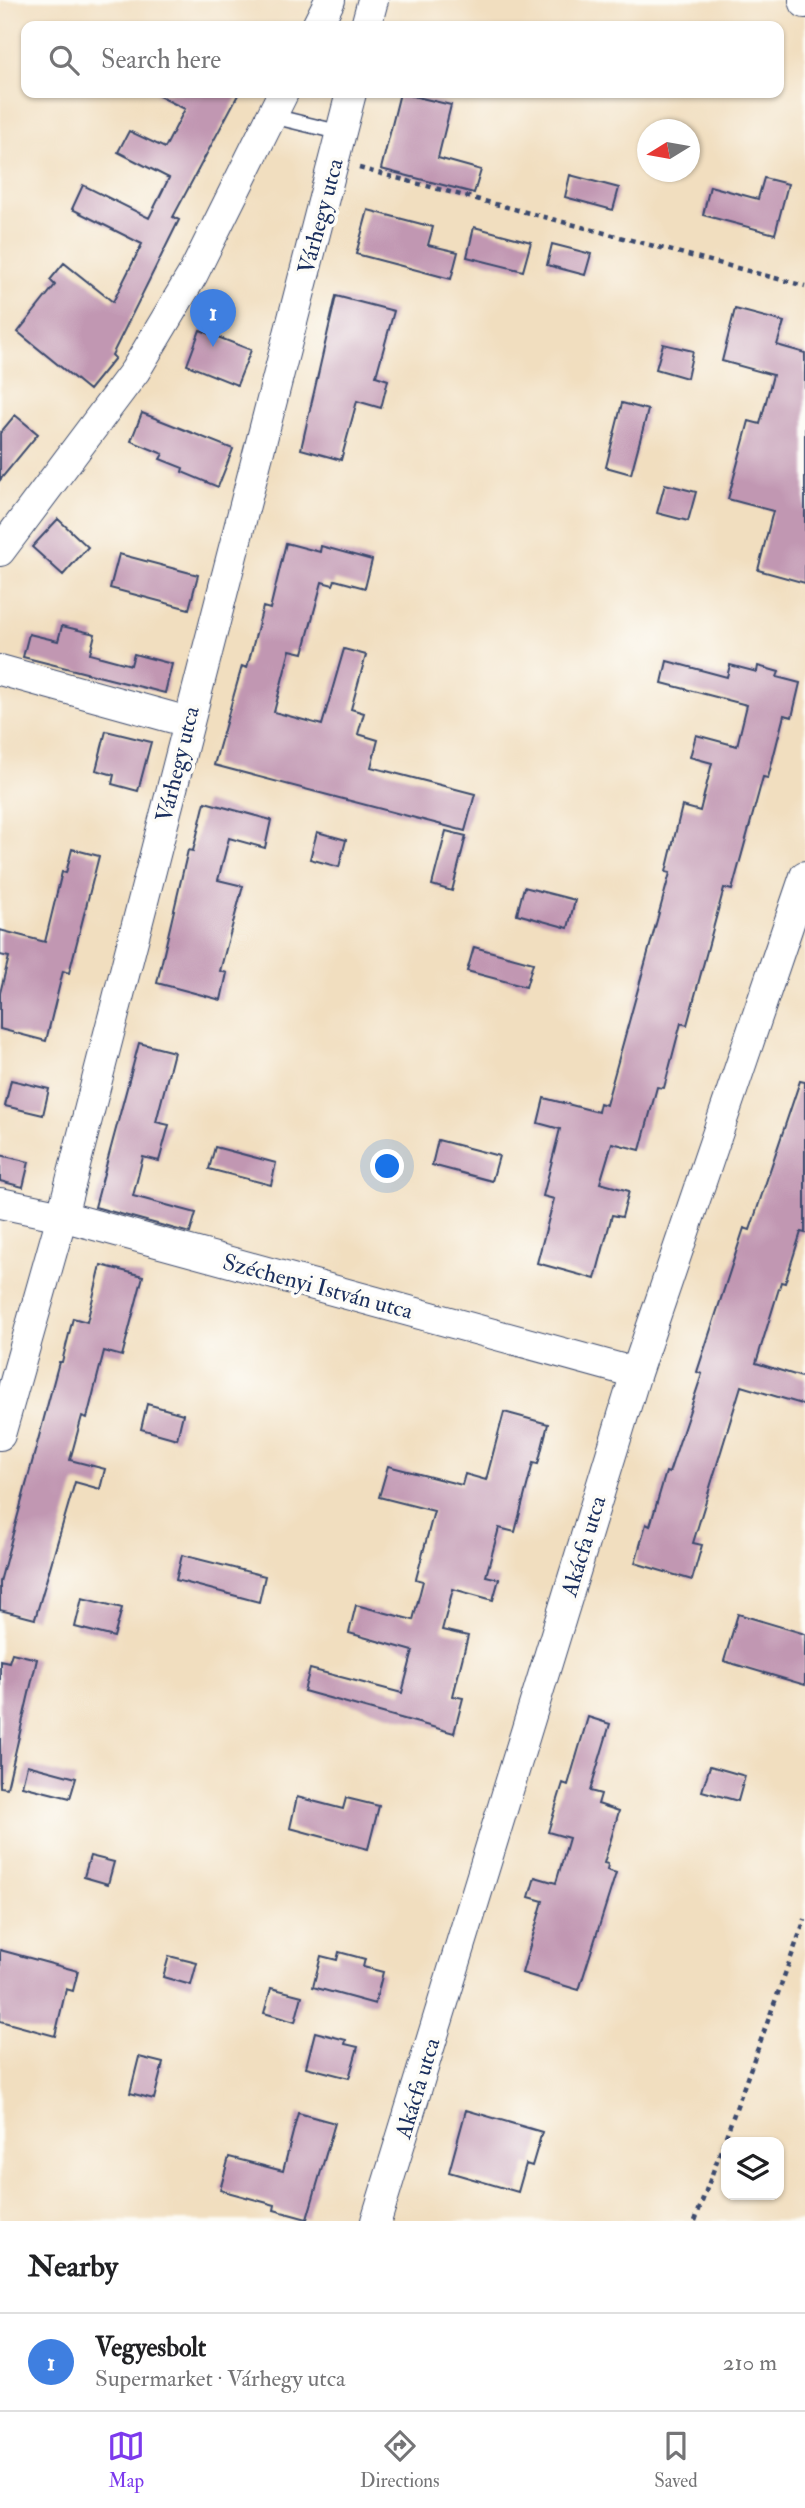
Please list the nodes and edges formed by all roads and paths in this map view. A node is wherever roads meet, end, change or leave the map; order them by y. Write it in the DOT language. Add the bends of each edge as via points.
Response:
graph roads {
  1 [pos="330,0"];
  2 [pos="373,0"];
  3 [pos="320,21"];
  4 [pos="367,21"];
  5 [pos="350,98"];
  6 [pos="278,104"];
  7 [pos="341,132"];
  8 [pos="335,161"];
  9 [pos="805,286"];
  10 [pos="0,551"];
  11 [pos="0,670"];
  12 [pos="188,722"];
  13 [pos="805,876"];
  14 [pos="0,1203"];
  15 [pos="62,1216"];
  16 [pos="636,1373"];
  17 [pos="0,1435"];
  18 [pos="805,1919"];
  19 [pos="376,2221"];
  20 [pos="695,2221"];
  1 -- 3 [label="street"];
  2 -- 4 [label="street"];
  5 -- 7 [label="street, Várhegy utca"];
  6 -- 7 [label="lane"];
  6 -- 10 [label="street" via="193,274 135,371"];
  7 -- 8 [label="street, Várhegy utca"];
  8 -- 9 [label="path"];
  8 -- 12 [label="street, Várhegy utca"];
  11 -- 12 [label="street"];
  12 -- 15 [label="street, Várhegy utca"];
  13 -- 16 [label="street, Akácfa utca"];
  14 -- 15 [label="street, Széchenyi István utca"];
  15 -- 16 [label="street, Széchenyi István utca"];
  15 -- 17 [label="street, Várhegy utca"];
  16 -- 19 [label="street, Akácfa utca"];
  18 -- 20 [label="path"];
}
